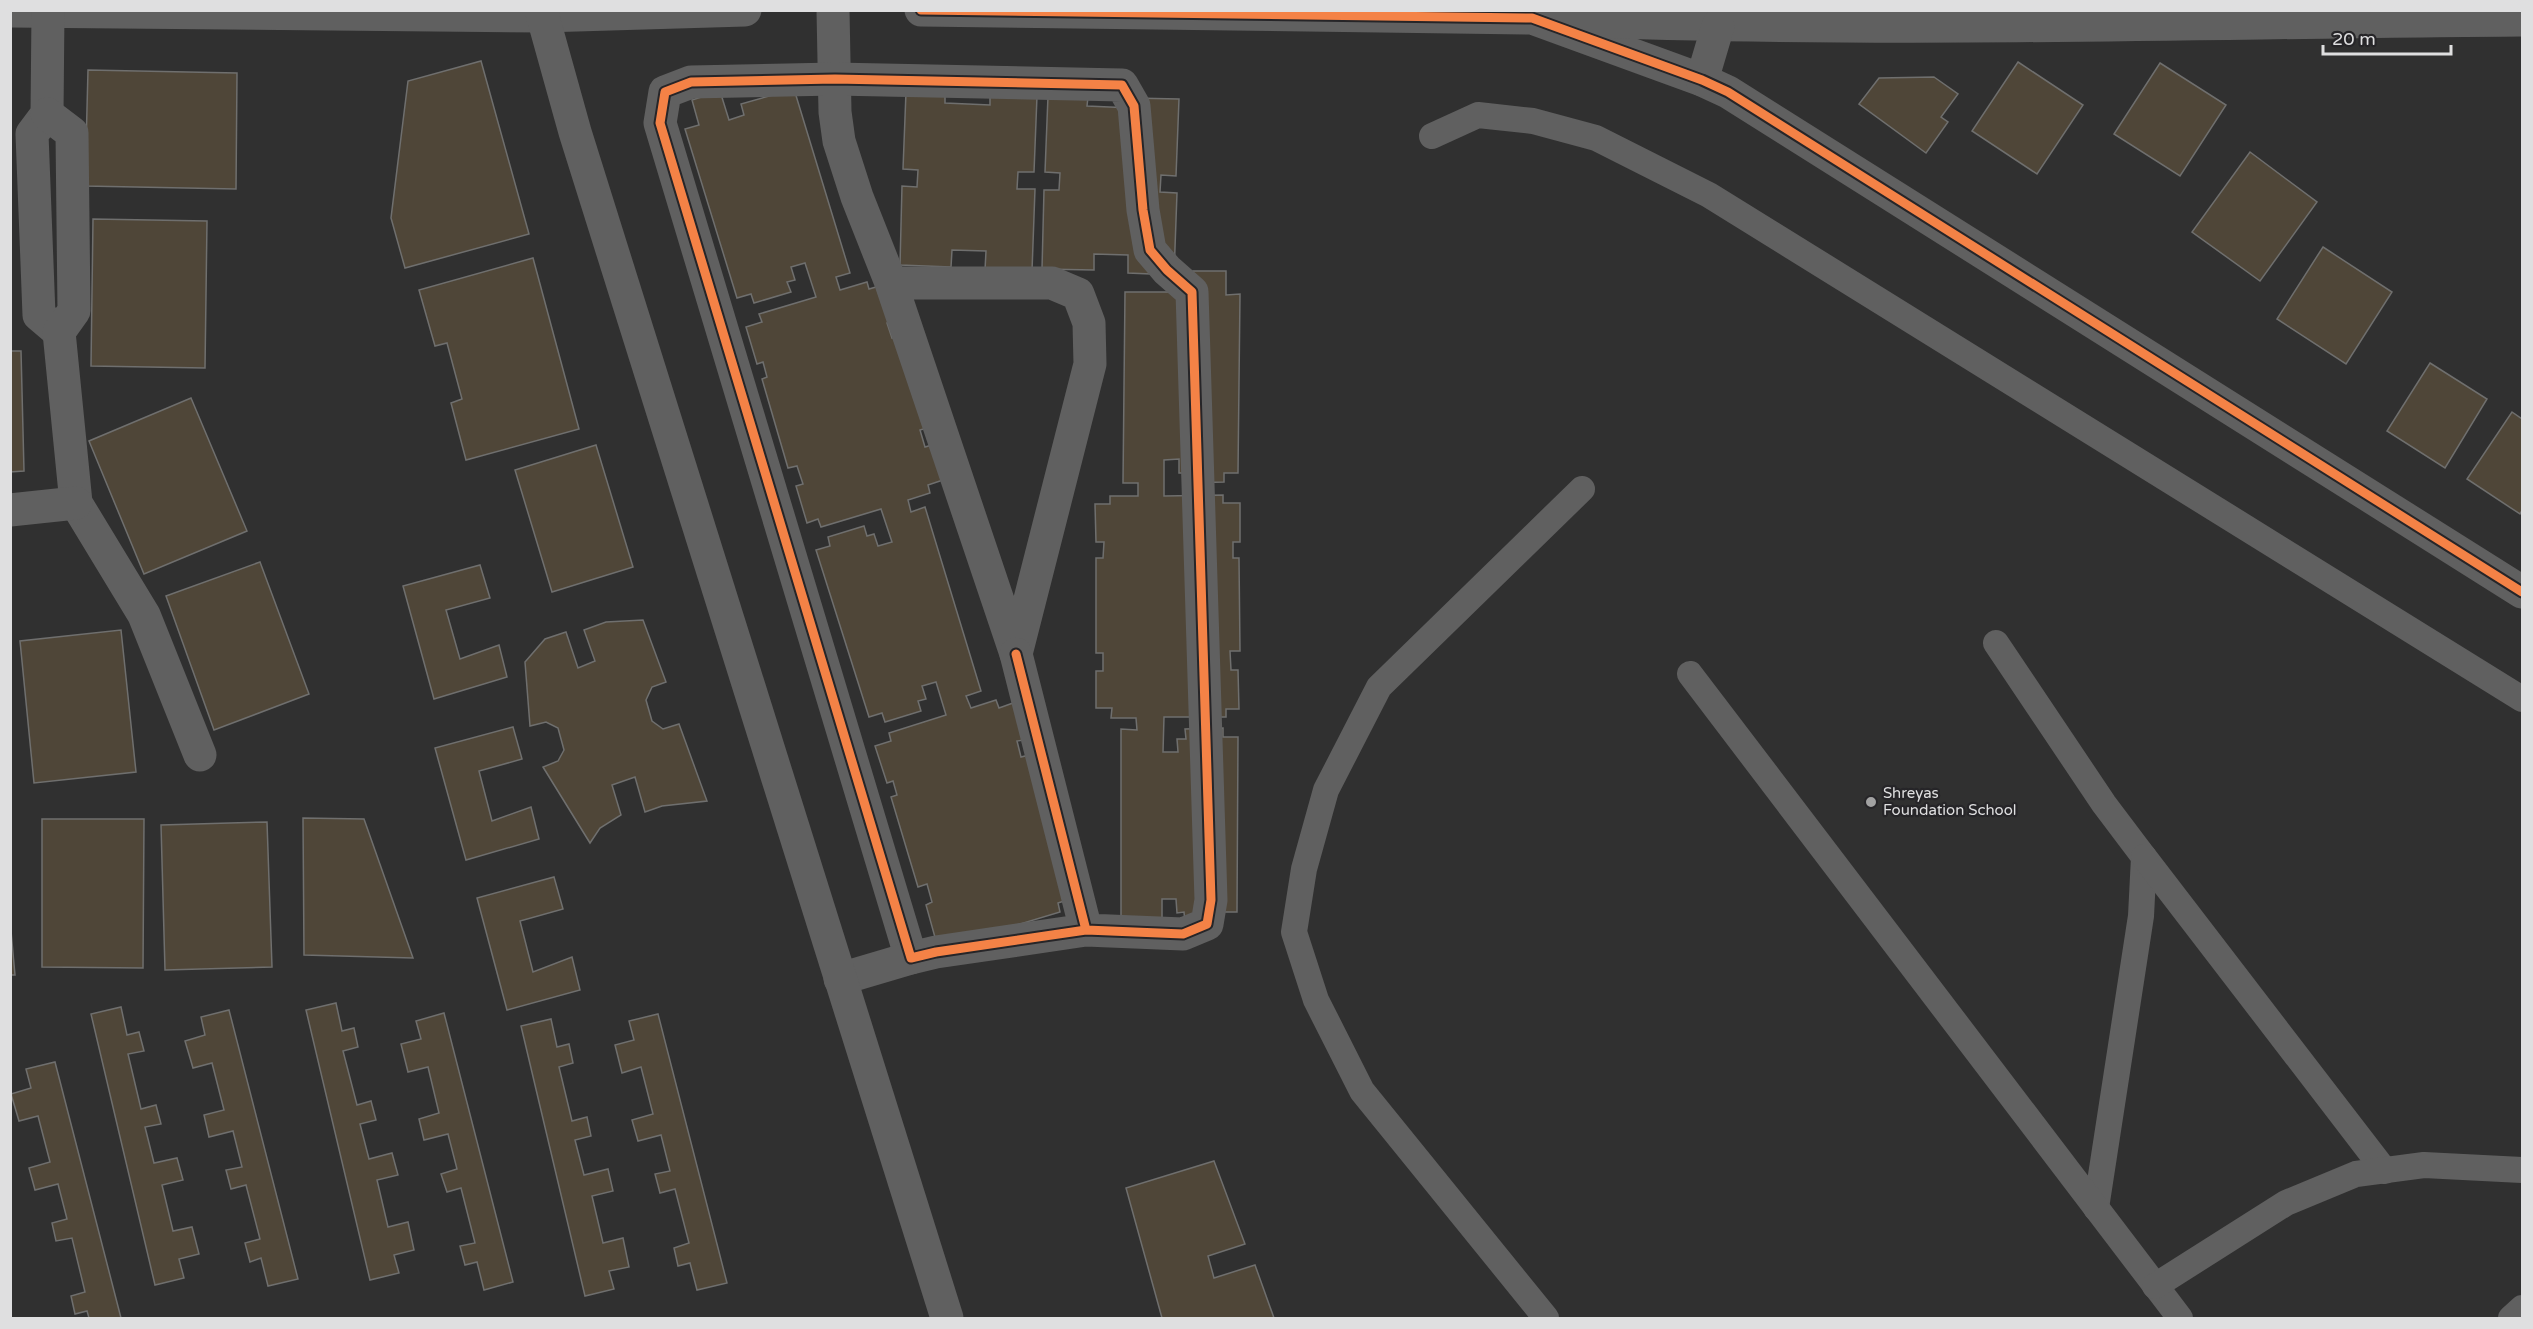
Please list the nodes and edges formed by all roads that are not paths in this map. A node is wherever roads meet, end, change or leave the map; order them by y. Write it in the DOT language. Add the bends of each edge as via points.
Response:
graph roads {
  1 [pos="745,10"];
  2 [pos="833,10"];
  3 [pos="921,10"];
  4 [pos="10,11"];
  5 [pos="48,11"];
  6 [pos="542,13"];
  7 [pos="1532,18"];
  8 [pos="2523,20"];
  9 [pos="1718,26"];
  10 [pos="835,79"];
  11 [pos="1702,80"];
  12 [pos="1432,136"];
  13 [pos="891,284"];
  14 [pos="1582,489"];
  15 [pos="76,503"];
  16 [pos="10,510"];
  17 [pos="2523,592"];
  18 [pos="1996,643"];
  19 [pos="1016,654"];
  20 [pos="1690,674"];
  21 [pos="2523,699"];
  22 [pos="200,755"];
  23 [pos="2144,856"];
  24 [pos="1086,930"];
  25 [pos="911,958"];
  26 [pos="840,980"];
  27 [pos="2523,1170"];
  28 [pos="2385,1171"];
  29 [pos="2096,1208"];
  30 [pos="2155,1286"];
  31 [pos="2523,1308"];
  32 [pos="947,1318"];
  33 [pos="1546,1318"];
  34 [pos="2180,1318"];
  35 [pos="2511,1318"];
  1 -- 6 [label="street"];
  2 -- 10 [label="street"];
  3 -- 7 [label="street"];
  4 -- 5 [label="street"];
  5 -- 6 [label="street"];
  5 -- 15 [label="street" via="47,114 32,134 39,315 59,332"];
  6 -- 26 [label="street" via="579,144"];
  7 -- 9 [label="street"];
  7 -- 11 [label="street"];
  8 -- 9 [label="street"];
  9 -- 11 [label="street"];
  10 -- 13 [label="street" via="839,141"];
  10 -- 24 [label="street" via="1122,85 1134,106 1150,250 1192,292 1211,900 1207,924 1183,934"];
  10 -- 25 [label="street" via="691,82 665,92 660,123"];
  11 -- 17 [label="street" via="1728,92"];
  12 -- 21 [label="lane" via="1478,115 1533,121 1596,138 1709,195"];
  13 -- 19 [label="street"];
  13 -- 19 [label="street" via="1052,283 1078,294 1089,323 1090,364"];
  14 -- 33 [label="lane" via="1379,687 1326,790 1304,869 1294,932 1316,1000 1362,1091"];
  15 -- 16 [label="street"];
  15 -- 22 [label="street" via="144,615"];
  18 -- 23 [label="lane" via="2104,804"];
  19 -- 24 [label="street"];
  20 -- 29 [label="lane"];
  23 -- 28 [label="lane"];
  23 -- 29 [label="lane" via="2140,916"];
  24 -- 25 [label="street"];
  25 -- 26 [label="street"];
  26 -- 32 [label="street"];
  27 -- 28 [label="lane" via="2424,1165"];
  28 -- 30 [label="lane" via="2356,1174 2286,1203"];
  29 -- 30 [label="lane"];
  30 -- 34 [label="lane"];
  31 -- 35 [label="lane"];
}
